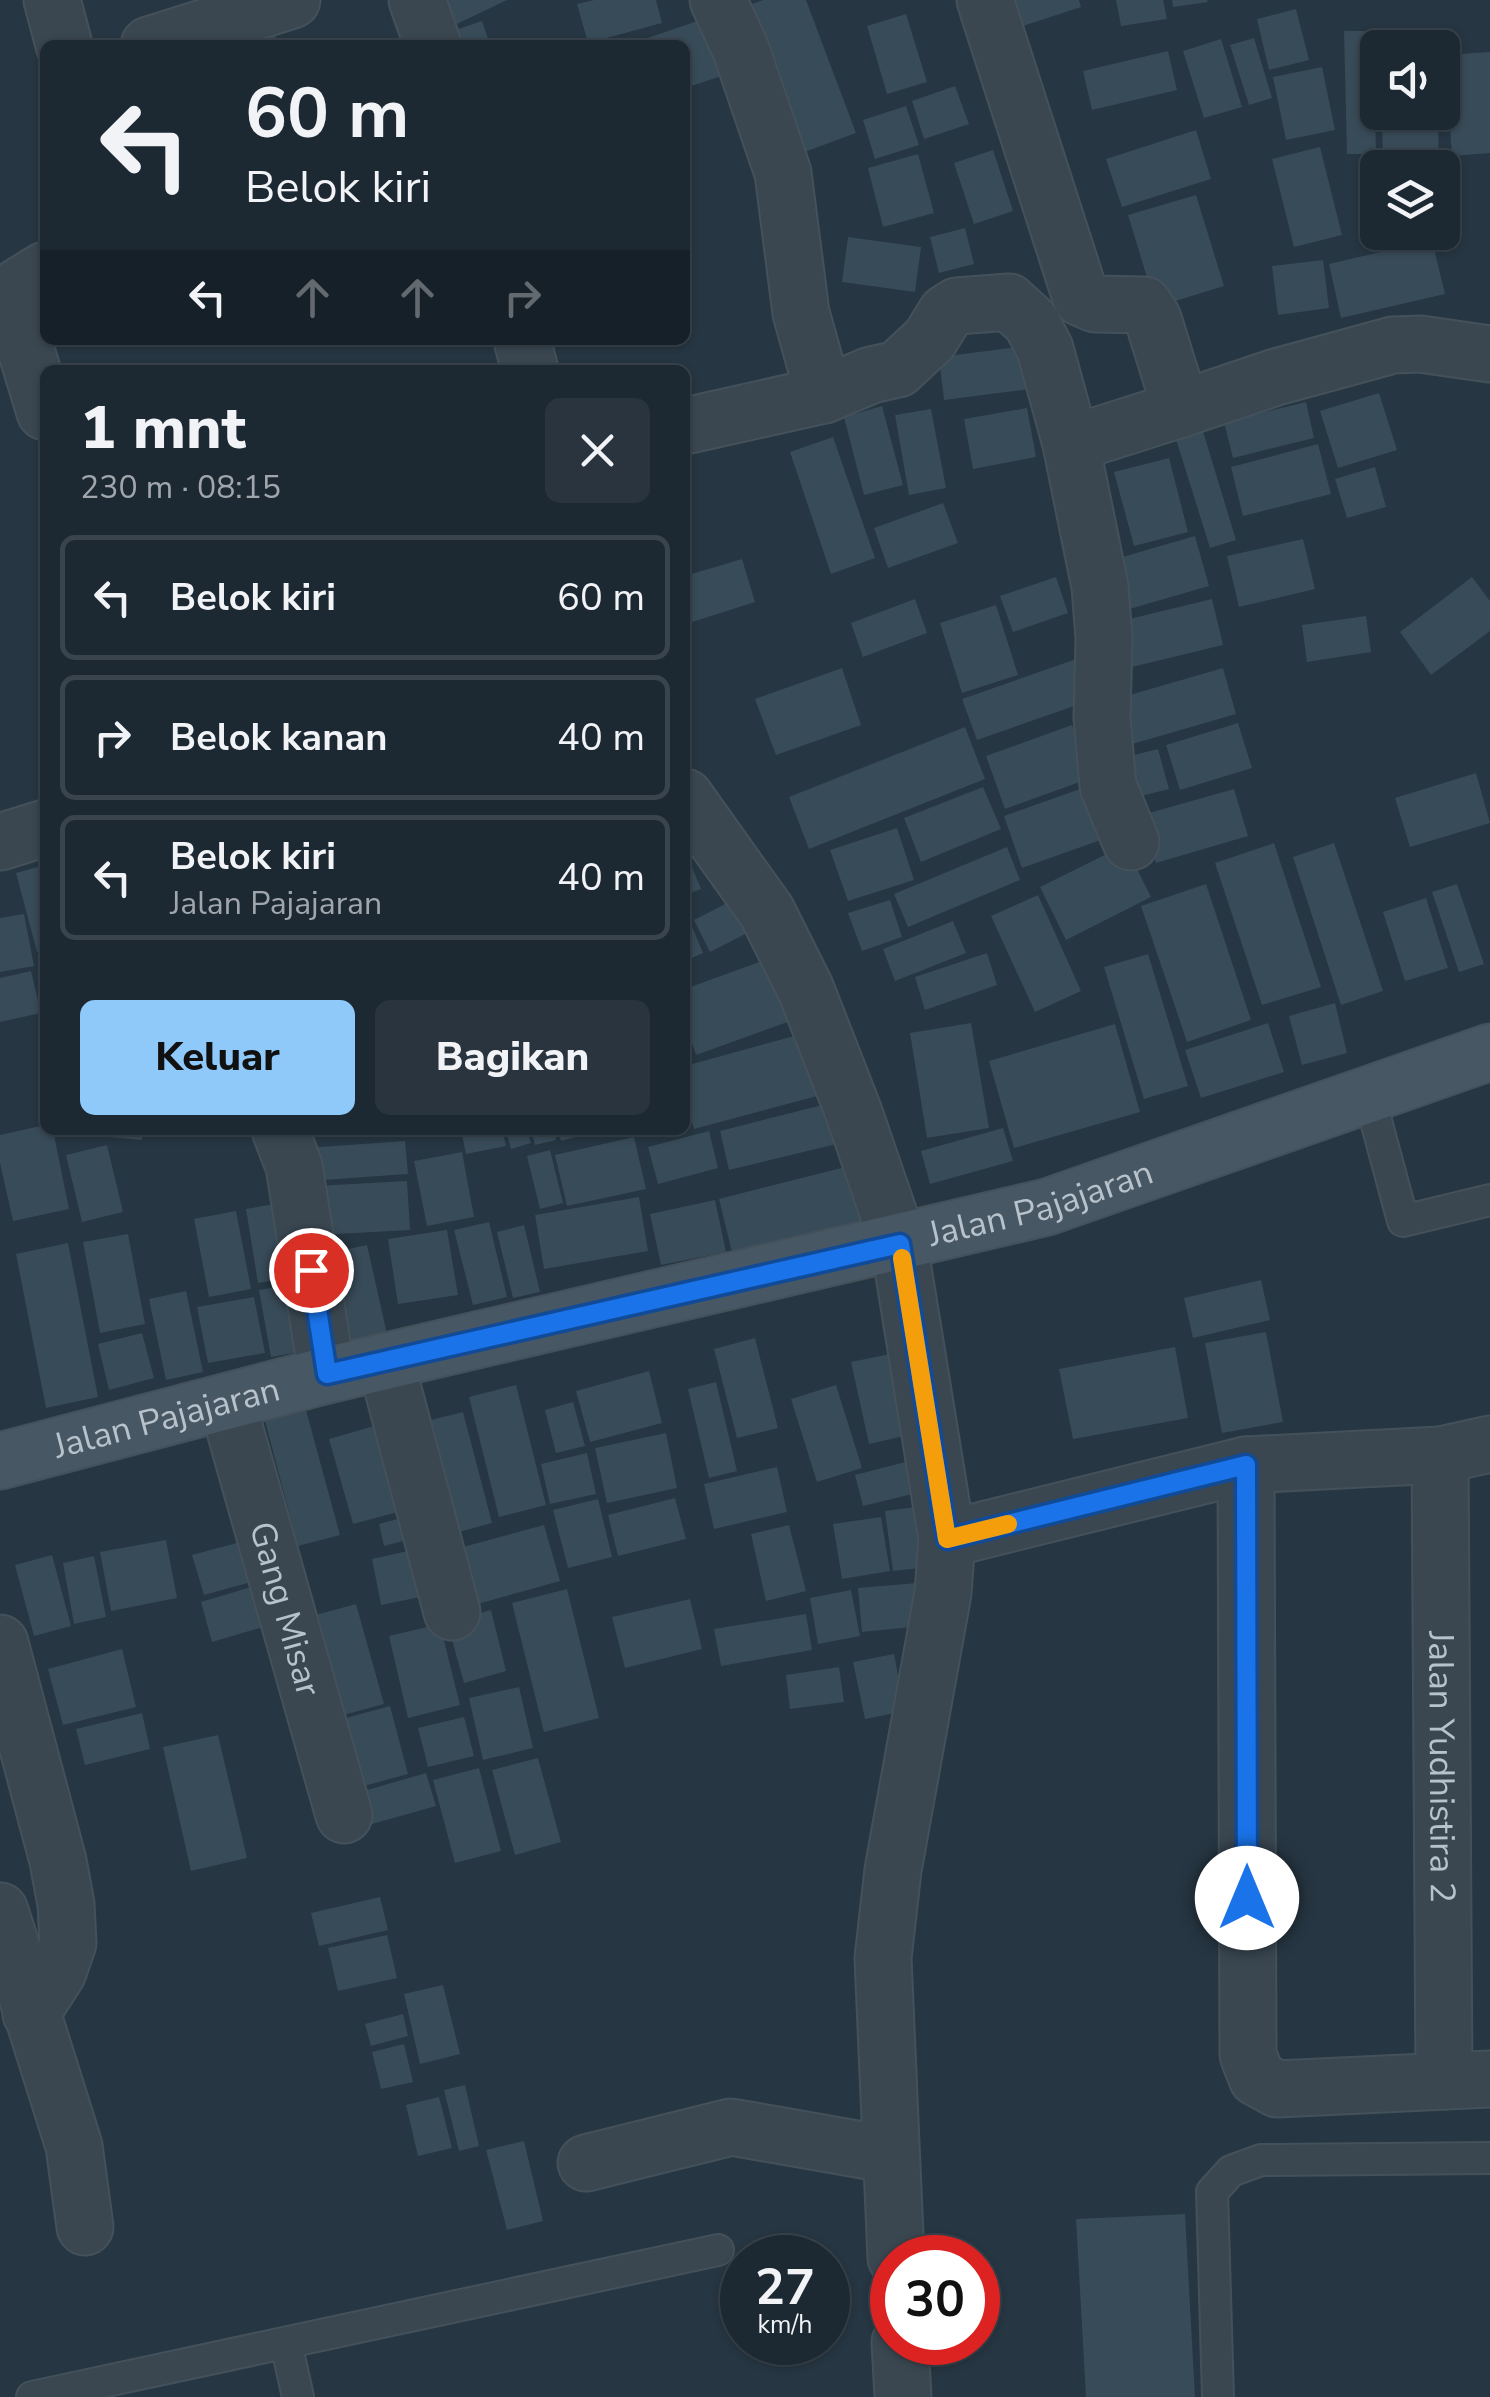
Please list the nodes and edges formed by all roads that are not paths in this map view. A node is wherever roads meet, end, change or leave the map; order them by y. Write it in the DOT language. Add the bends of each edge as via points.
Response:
graph roads {
  1 [pos="52,0"];
  2 [pos="292,0"];
  3 [pos="418,0"];
  4 [pos="718,0"];
  5 [pos="985,0"];
  6 [pos="63,40"];
  7 [pos="165,40"];
  8 [pos="431,40"];
  9 [pos="21,282"];
  10 [pos="1490,354"];
  11 [pos="824,395"];
  12 [pos="40,396"];
  13 [pos="1181,409"];
  14 [pos="690,425"];
  15 [pos="1071,444"];
  16 [pos="690,806"];
  17 [pos="40,830"];
  18 [pos="0,842"];
  19 [pos="1131,842"];
  20 [pos="1490,1052"];
  21 [pos="1369,1095"];
  22 [pos="282,1135"];
  23 [pos="1490,1200"];
  24 [pos="900,1244"];
  25 [pos="386,1363"];
  26 [pos="327,1374"];
  27 [pos="227,1402"];
  28 [pos="1465,1449"];
  29 [pos="0,1461"];
  30 [pos="1246,1465"];
  31 [pos="947,1539"];
  32 [pos="452,1612"];
  33 [pos="0,1643"];
  34 [pos="344,1814"];
  35 [pos="0,1912"];
  36 [pos="31,2014"];
  37 [pos="1467,2080"];
  38 [pos="891,2155"];
  39 [pos="1490,2158"];
  40 [pos="586,2164"];
  41 [pos="85,2227"];
  42 [pos="895,2235"];
  43 [pos="718,2250"];
  44 [pos="286,2343"];
  45 [pos="901,2365"];
  46 [pos="32,2397"];
  47 [pos="298,2397"];
  48 [pos="903,2397"];
  49 [pos="1218,2397"];
  1 -- 6 [label="street"];
  2 -- 7 [label="street"];
  3 -- 8 [label="street"];
  4 -- 11 [label="street" via="784,173 801,313"];
  5 -- 13 [label="street" via="1081,298 1144,305"];
  9 -- 12 [label="street" via="11,302"];
  10 -- 13 [label="street" via="1393,345"];
  11 -- 14 [label="street"];
  11 -- 15 [label="street" via="898,369 957,306 1009,302 1045,348"];
  13 -- 15 [label="street"];
  15 -- 19 [label="street" via="1100,587 1108,786"];
  16 -- 24 [label="street" via="766,912 806,990"];
  17 -- 18 [label="street"];
  20 -- 21 [label="main road, Jalan Pajajaran"];
  21 -- 23 [label="lane" via="1403,1221"];
  21 -- 24 [label="main road, Jalan Pajajaran" via="1048,1208"];
  22 -- 26 [label="street" via="294,1166"];
  24 -- 25 [label="main road, Jalan Pajajaran"];
  24 -- 31 [label="street"];
  25 -- 26 [label="main road, Jalan Pajajaran"];
  25 -- 32 [label="street"];
  26 -- 27 [label="main road, Jalan Pajajaran"];
  27 -- 29 [label="main road, Jalan Pajajaran"];
  27 -- 34 [label="street, Gang Misar"];
  28 -- 30 [label="street"];
  28 -- 37 [label="street, Jalan Yudhistira 2"];
  30 -- 31 [label="street"];
  30 -- 37 [label="street" via="1248,2055 1257,2078 1277,2090"];
  31 -- 38 [label="street" via="883,1958"];
  33 -- 36 [label="street" via="66,1904 68,1943"];
  35 -- 36 [label="street"];
  36 -- 41 [label="street" via="74,2146"];
  38 -- 40 [label="street" via="731,2127"];
  38 -- 42 [label="street"];
  39 -- 49 [label="lane" via="1261,2160 1230,2172 1212,2192"];
  43 -- 44 [label="lane"];
  44 -- 46 [label="lane"];
  44 -- 47 [label="lane"];
  45 -- 48 [label="street"];
}
